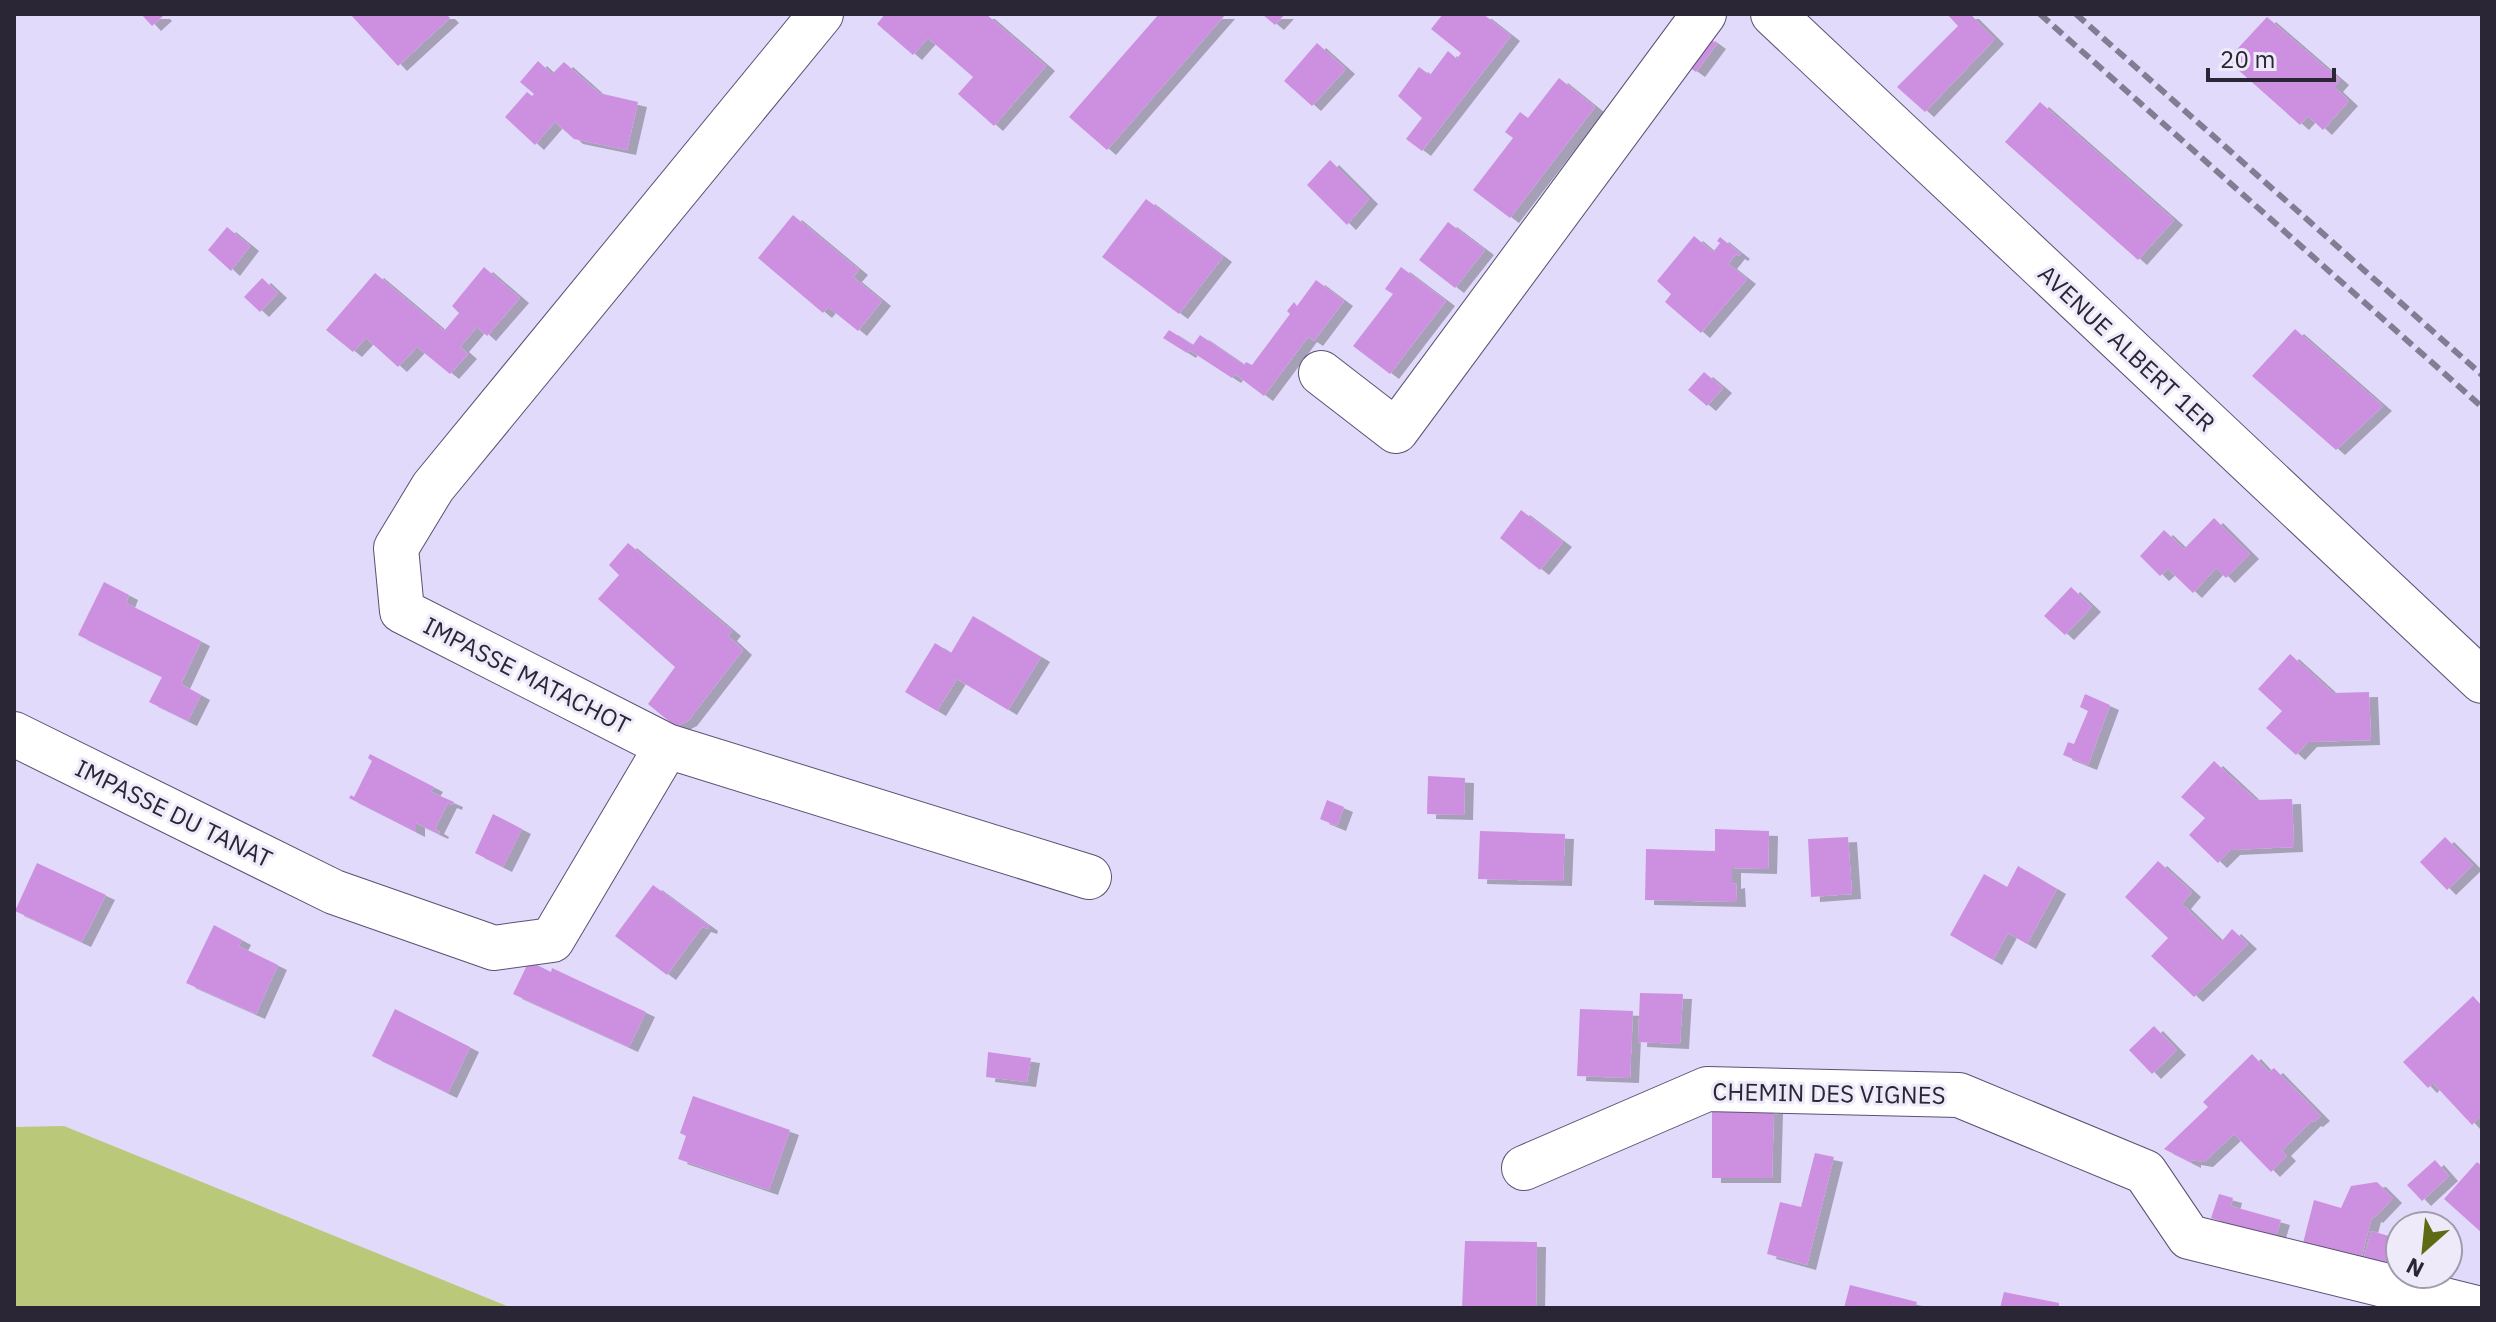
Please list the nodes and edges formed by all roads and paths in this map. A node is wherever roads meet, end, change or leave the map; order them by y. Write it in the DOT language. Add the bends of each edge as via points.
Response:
graph roads {
  1 [pos="821,14"];
  2 [pos="1704,14"];
  3 [pos="1773,14"];
  4 [pos="1321,373"];
  5 [pos="2482,681"];
  6 [pos="14,734"];
  7 [pos="667,746"];
  8 [pos="1089,877"];
  9 [pos="1524,1168"];
  10 [pos="2477,1308"];
  1 -- 7 [label="street, IMPASSE MATACHOT" via="433,487 396,548 402,611"];
  2 -- 4 [label="street" via="1396,431"];
  3 -- 5 [label="street, AVENUE ALBERT 1ER"];
  6 -- 7 [label="street, IMPASSE DU TANAT" via="334,892 494,948 552,940"];
  7 -- 8 [label="street, IMPASSE MATACHOT"];
  9 -- 10 [label="street, CHEMIN DES VIGNES" via="1707,1089 1959,1095 2145,1172 2189,1237"];
}
